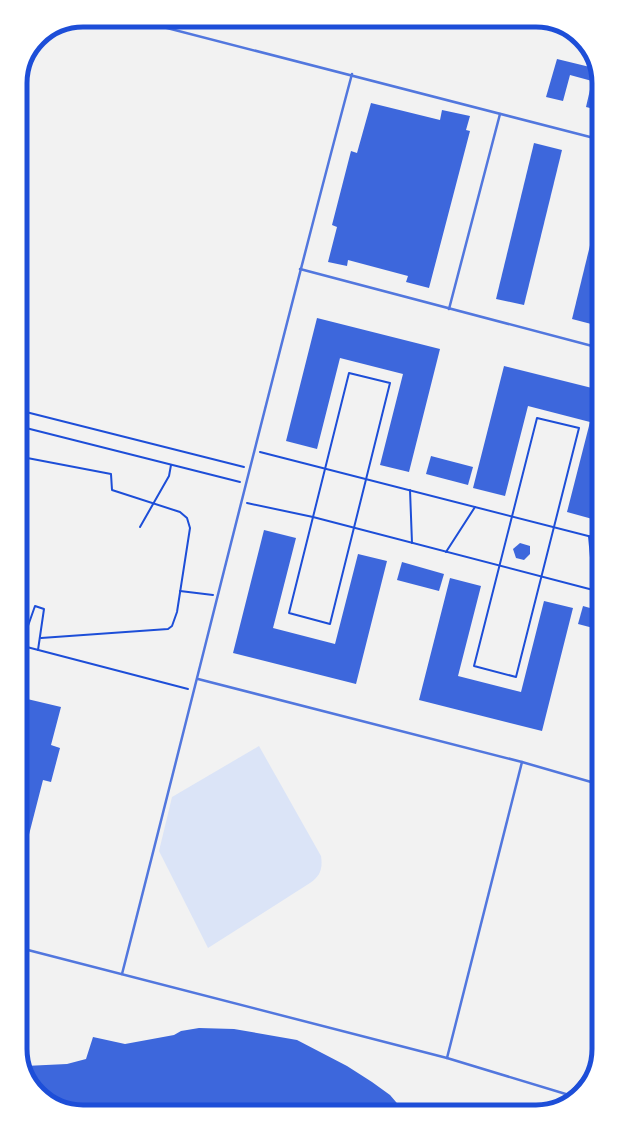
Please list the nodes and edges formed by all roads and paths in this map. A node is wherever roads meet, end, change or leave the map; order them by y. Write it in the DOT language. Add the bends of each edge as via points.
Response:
graph roads {
  1 [pos="164,27"];
  2 [pos="352,74"];
  3 [pos="500,114"];
  4 [pos="592,137"];
  5 [pos="300,269"];
  6 [pos="450,309"];
  7 [pos="592,346"];
  8 [pos="27,412"];
  9 [pos="27,428"];
  10 [pos="254,451"];
  11 [pos="27,458"];
  12 [pos="171,465"];
  13 [pos="250,469"];
  14 [pos="325,469"];
  15 [pos="366,480"];
  16 [pos="246,483"];
  17 [pos="410,490"];
  18 [pos="242,502"];
  19 [pos="153,504"];
  20 [pos="475,507"];
  21 [pos="512,516"];
  22 [pos="313,517"];
  23 [pos="140,527"];
  24 [pos="554,527"];
  25 [pos="354,528"];
  26 [pos="589,536"];
  27 [pos="592,537"];
  28 [pos="412,543"];
  29 [pos="446,552"];
  30 [pos="592,564"];
  31 [pos="499,566"];
  32 [pos="541,577"];
  33 [pos="592,590"];
  34 [pos="180,591"];
  35 [pos="218,597"];
  36 [pos="27,625"];
  37 [pos="40,638"];
  38 [pos="27,647"];
  39 [pos="38,650"];
  40 [pos="198,679"];
  41 [pos="195,690"];
  42 [pos="522,762"];
  43 [pos="592,782"];
  44 [pos="27,950"];
  45 [pos="122,974"];
  46 [pos="447,1058"];
  47 [pos="584,1077"];
  48 [pos="571,1092"];
  49 [pos="568,1095"];
  1 -- 2 [label="lane"];
  2 -- 3 [label="lane"];
  2 -- 5 [label="lane"];
  3 -- 4 [label="lane"];
  3 -- 6 [label="lane"];
  5 -- 6 [label="lane"];
  5 -- 10 [label="lane"];
  6 -- 7 [label="lane"];
  8 -- 13 [label="path"];
  9 -- 12 [label="path"];
  10 -- 13 [label="lane"];
  10 -- 14 [label="path"];
  11 -- 19 [label="path" via="111,474 112,490"];
  12 -- 16 [label="path"];
  12 -- 19 [label="path" via="169,476"];
  13 -- 16 [label="lane"];
  14 -- 15 [label="path"];
  14 -- 15 [label="path" via="349,373 390,383"];
  14 -- 22 [label="path"];
  15 -- 17 [label="path"];
  15 -- 25 [label="path"];
  16 -- 18 [label="lane"];
  17 -- 20 [label="path"];
  17 -- 28 [label="path"];
  18 -- 22 [label="path"];
  18 -- 35 [label="lane"];
  19 -- 23 [label="path"];
  19 -- 34 [label="path" via="180,512 190,523"];
  20 -- 21 [label="path"];
  20 -- 29 [label="path"];
  21 -- 24 [label="path"];
  21 -- 24 [label="path" via="537,418 579,428"];
  21 -- 31 [label="path"];
  22 -- 25 [label="path"];
  22 -- 25 [label="path" via="289,613 330,624"];
  24 -- 26 [label="path"];
  24 -- 32 [label="path"];
  25 -- 28 [label="path"];
  26 -- 27 [label="path"];
  26 -- 30 [label="path"];
  28 -- 29 [label="path"];
  29 -- 31 [label="path"];
  31 -- 32 [label="path"];
  31 -- 32 [label="path" via="474,666 481,668 516,677"];
  32 -- 33 [label="path"];
  34 -- 35 [label="path"];
  34 -- 37 [label="path" via="175,618 168,629"];
  35 -- 40 [label="lane"];
  36 -- 37 [label="path" via="35,606 44,609"];
  37 -- 39 [label="path"];
  38 -- 39 [label="path"];
  39 -- 41 [label="path"];
  40 -- 41 [label="lane"];
  40 -- 42 [label="lane"];
  41 -- 45 [label="lane"];
  42 -- 43 [label="lane"];
  42 -- 46 [label="lane"];
  44 -- 45 [label="lane"];
  45 -- 46 [label="lane"];
  46 -- 49 [label="lane"];
  47 -- 48 [label="lane"];
}
